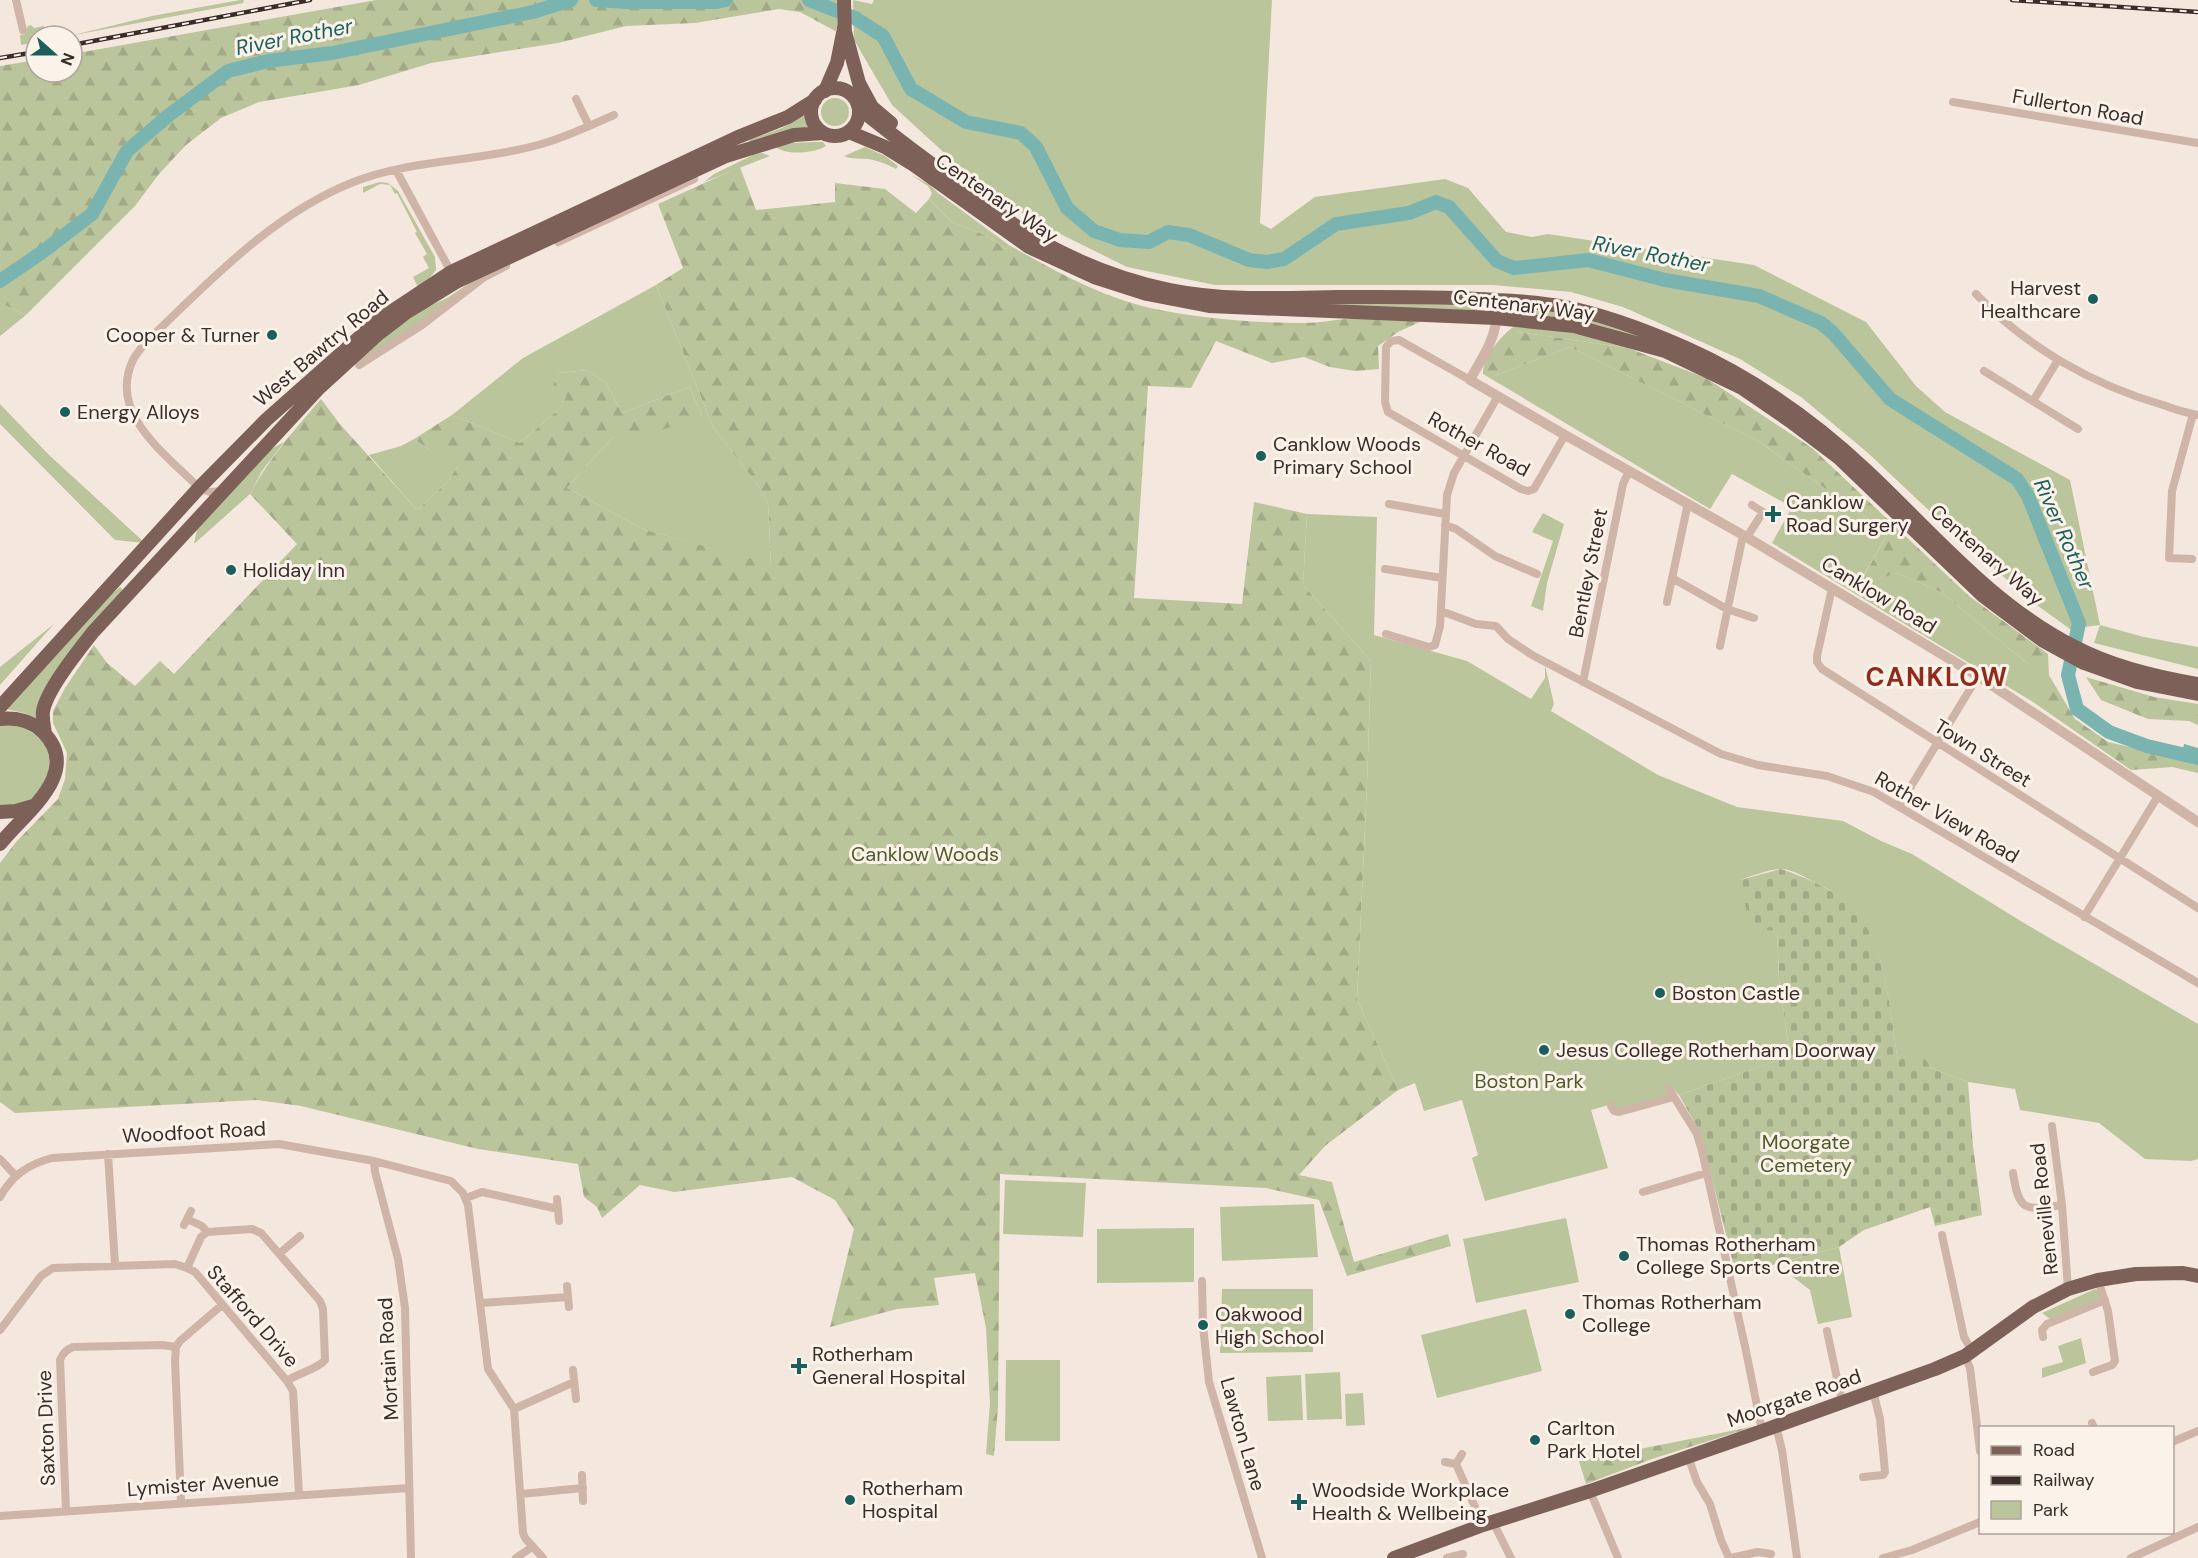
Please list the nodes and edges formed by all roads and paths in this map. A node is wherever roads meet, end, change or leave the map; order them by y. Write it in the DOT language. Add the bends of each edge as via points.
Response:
graph roads {
  1 [pos="16,0"];
  2 [pos="844,0"];
  3 [pos="844,26"];
  4 [pos="22,30"];
  5 [pos="849,93"];
  6 [pos="820,95"];
  7 [pos="576,99"];
  8 [pos="1953,102"];
  9 [pos="859,108"];
  10 [pos="614,115"];
  11 [pos="589,126"];
  12 [pos="849,132"];
  13 [pos="823,133"];
  14 [pos="2198,143"];
  15 [pos="726,156"];
  16 [pos="396,171"];
  17 [pos="694,179"];
  18 [pos="960,185"];
  19 [pos="451,272"];
  20 [pos="1976,294"];
  21 [pos="1470,298"];
  22 [pos="1515,301"];
  23 [pos="1496,318"];
  24 [pos="2058,360"];
  25 [pos="359,365"];
  26 [pos="1983,371"];
  27 [pos="1386,374"];
  28 [pos="1470,380"];
  29 [pos="320,388"];
  30 [pos="1498,396"];
  31 [pos="2033,401"];
  32 [pos="2196,414"];
  33 [pos="2078,429"];
  34 [pos="1565,435"];
  35 [pos="1463,456"];
  36 [pos="1629,471"];
  37 [pos="200,488"];
  38 [pos="224,491"];
  39 [pos="1688,503"];
  40 [pos="1389,504"];
  41 [pos="1752,505"];
  42 [pos="1445,514"];
  43 [pos="1444,525"];
  44 [pos="1745,536"];
  45 [pos="2192,559"];
  46 [pos="1385,568"];
  47 [pos="1537,574"];
  48 [pos="1442,578"];
  49 [pos="1672,578"];
  50 [pos="1832,588"];
  51 [pos="1667,602"];
  52 [pos="1727,609"];
  53 [pos="1441,611"];
  54 [pos="1754,618"];
  55 [pos="1386,634"];
  56 [pos="2045,636"];
  57 [pos="1720,646"];
  58 [pos="2086,658"];
  59 [pos="1978,675"];
  60 [pos="1583,682"];
  61 [pos="2198,684"];
  62 [pos="2198,694"];
  63 [pos="0,706"];
  64 [pos="0,719"];
  65 [pos="45,734"];
  66 [pos="1936,743"];
  67 [pos="2158,796"];
  68 [pos="35,806"];
  69 [pos="1899,806"];
  70 [pos="0,812"];
  71 [pos="2198,822"];
  72 [pos="0,844"];
  73 [pos="2119,859"];
  74 [pos="2198,908"];
  75 [pos="2084,917"];
  76 [pos="2198,984"];
  77 [pos="1669,1089"];
  78 [pos="1674,1097"];
  79 [pos="1611,1106"];
  80 [pos="2052,1126"];
  81 [pos="108,1154"];
  82 [pos="0,1159"];
  83 [pos="374,1161"];
  84 [pos="1706,1173"];
  85 [pos="2013,1173"];
  86 [pos="15,1175"];
  87 [pos="1643,1192"];
  88 [pos="0,1197"];
  89 [pos="466,1198"];
  90 [pos="557,1199"];
  91 [pos="2062,1205"];
  92 [pos="558,1209"];
  93 [pos="188,1218"];
  94 [pos="559,1221"];
  95 [pos="207,1232"];
  96 [pos="1942,1235"];
  97 [pos="300,1236"];
  98 [pos="279,1254"];
  99 [pos="115,1265"];
  100 [pos="188,1268"];
  101 [pos="2198,1276"];
  102 [pos="2098,1280"];
  103 [pos="1202,1281"];
  104 [pos="567,1286"];
  105 [pos="2068,1289"];
  106 [pos="568,1297"];
  107 [pos="2105,1300"];
  108 [pos="481,1303"];
  109 [pos="222,1305"];
  110 [pos="569,1307"];
  111 [pos="0,1330"];
  112 [pos="1827,1331"];
  113 [pos="2043,1337"];
  114 [pos="176,1347"];
  115 [pos="1968,1353"];
  116 [pos="573,1370"];
  117 [pos="2093,1372"];
  118 [pos="287,1381"];
  119 [pos="574,1382"];
  120 [pos="1873,1391"];
  121 [pos="576,1399"];
  122 [pos="1842,1402"];
  123 [pos="514,1409"];
  124 [pos="1776,1426"];
  125 [pos="1762,1431"];
  126 [pos="2198,1431"];
  127 [pos="2174,1441"];
  128 [pos="1979,1443"];
  129 [pos="1462,1454"];
  130 [pos="1688,1455"];
  131 [pos="1445,1462"];
  132 [pos="1456,1464"];
  133 [pos="582,1475"];
  134 [pos="1863,1477"];
  135 [pos="409,1488"];
  136 [pos="583,1488"];
  137 [pos="1590,1491"];
  138 [pos="298,1494"];
  139 [pos="520,1494"];
  140 [pos="182,1502"];
  141 [pos="584,1502"];
  142 [pos="66,1510"];
  143 [pos="0,1516"];
  144 [pos="1979,1522"];
  145 [pos="1488,1523"];
  146 [pos="2198,1527"];
  147 [pos="532,1547"];
  148 [pos="1420,1553"];
  149 [pos="1463,1554"];
  150 [pos="1771,1554"];
  151 [pos="411,1558"];
  152 [pos="516,1558"];
  153 [pos="543,1558"];
  154 [pos="1262,1558"];
  155 [pos="1394,1558"];
  156 [pos="1447,1558"];
  157 [pos="1511,1558"];
  158 [pos="1618,1558"];
  159 [pos="1730,1558"];
  160 [pos="1797,1558"];
  161 [pos="1883,1558"];
  162 [pos="2131,1558"];
  1 -- 4 [label="street"];
  2 -- 3 [label="main road"];
  3 -- 5 [label="main road"];
  3 -- 6 [label="main road" via="837,63"];
  3 -- 18 [label="main road" via="859,83 873,107"];
  5 -- 6 [label="main road" via="839,89"];
  5 -- 9 [label="main road"];
  6 -- 13 [label="main road" via="811,111"];
  6 -- 19 [label="main road, West Bawtry Road" via="789,117 738,136"];
  7 -- 11 [label="street"];
  8 -- 14 [label="street, Fullerton Road"];
  9 -- 12 [label="main road" via="857,121"];
  9 -- 18 [label="main road"];
  10 -- 11 [label="street"];
  11 -- 16 [label="street" via="537,146"];
  12 -- 13 [label="main road" via="835,136"];
  12 -- 23 [label="main road, Centenary Way" via="909,161 1029,247 1094,277 1137,291 1209,306"];
  13 -- 15 [label="main road, West Bawtry Road" via="794,135"];
  15 -- 17 [label="main road"];
  15 -- 29 [label="main road, West Bawtry Road" via="447,287 377,335"];
  16 -- 19 [label="street"];
  16 -- 37 [label="street" via="352,183 310,202 270,228 147,341 133,360 126,396 131,413"];
  17 -- 25 [label="street, West Bawtry Road" via="501,268"];
  18 -- 21 [label="main road, Centenary Way" via="1034,238 1101,269 1167,289 1240,298"];
  19 -- 37 [label="main road, West Bawtry Road" via="380,319 266,420"];
  20 -- 24 [label="street" via="1998,318"];
  21 -- 22 [label="main road, Centenary Way"];
  21 -- 23 [label="main road" via="1487,306"];
  22 -- 23 [label="street"];
  22 -- 56 [label="main road, Centenary Way" via="1563,307 1623,324 1711,360 1779,400 1864,468 1985,585"];
  23 -- 28 [label="street" via="1489,347"];
  23 -- 56 [label="main road, Centenary Way" via="1574,326 1665,351 1742,388 1839,458 1983,596"];
  24 -- 31 [label="street"];
  24 -- 32 [label="street" via="2134,397"];
  25 -- 29 [label="main road"];
  26 -- 31 [label="street"];
  27 -- 28 [label="street, Canklow Road" via="1386,347 1399,340"];
  27 -- 35 [label="street, Rother Road" via="1388,412"];
  28 -- 30 [label="street, Canklow Road"];
  29 -- 38 [label="main road, West Bawtry Road"];
  30 -- 34 [label="street, Canklow Road"];
  30 -- 35 [label="street"];
  31 -- 33 [label="street"];
  32 -- 45 [label="street" via="2172,491 2169,542 2169,558"];
  34 -- 35 [label="street, Rother Road" via="1534,489 1528,491"];
  34 -- 36 [label="street, Canklow Road"];
  35 -- 42 [label="street" via="1450,484"];
  36 -- 39 [label="street, Canklow Road"];
  36 -- 60 [label="street, Bentley Street" via="1623,484"];
  37 -- 38 [label="street"];
  37 -- 63 [label="main road, West Bawtry Road"];
  38 -- 65 [label="main road, West Bawtry Road" via="79,650 45,704"];
  39 -- 44 [label="street, Canklow Road"];
  39 -- 49 [label="street"];
  40 -- 42 [label="street"];
  41 -- 44 [label="street" via="1763,512"];
  42 -- 43 [label="street"];
  43 -- 47 [label="street" via="1495,556"];
  43 -- 48 [label="street"];
  44 -- 50 [label="street, Canklow Road"];
  44 -- 52 [label="street"];
  46 -- 48 [label="street"];
  48 -- 53 [label="street"];
  49 -- 51 [label="street"];
  49 -- 52 [label="street"];
  50 -- 59 [label="street, Canklow Road"];
  50 -- 66 [label="street, Town Street" via="1817,656 1819,666"];
  52 -- 54 [label="street"];
  52 -- 57 [label="street"];
  53 -- 55 [label="street" via="1434,646"];
  53 -- 60 [label="street, Rother View Road" via="1476,624 1496,626 1513,643"];
  56 -- 58 [label="main road, Centenary Way"];
  58 -- 61 [label="main road, Centenary Way"];
  58 -- 62 [label="main road, Centenary Way" via="2137,682"];
  59 -- 66 [label="street"];
  59 -- 67 [label="street, Canklow Road"];
  60 -- 69 [label="street, Rother View Road" via="1721,754 1841,780"];
  64 -- 65 [label="main road" via="28,722"];
  65 -- 68 [label="main road" via="55,754 56,771 50,788"];
  66 -- 69 [label="street"];
  66 -- 73 [label="street, Town Street"];
  67 -- 71 [label="street, Canklow Road"];
  67 -- 73 [label="street"];
  68 -- 70 [label="main road"];
  68 -- 72 [label="main road"];
  69 -- 75 [label="street, Rother View Road"];
  73 -- 74 [label="street, Town Street"];
  73 -- 75 [label="street"];
  75 -- 76 [label="street, Rother View Road"];
  77 -- 78 [label="street"];
  78 -- 79 [label="street" via="1619,1112"];
  78 -- 84 [label="street" via="1697,1134"];
  80 -- 91 [label="street, Reneville Road"];
  81 -- 83 [label="street, Woodfoot Road" via="270,1143"];
  81 -- 86 [label="street, Woodfoot Road" via="52,1158"];
  81 -- 99 [label="street"];
  82 -- 86 [label="street"];
  83 -- 89 [label="street, Woodfoot Road" via="451,1181"];
  83 -- 135 [label="street, Mortain Road" via="398,1259 405,1308"];
  84 -- 87 [label="street"];
  84 -- 125 [label="street"];
  85 -- 91 [label="street" via="2018,1198 2027,1208"];
  86 -- 88 [label="street, Woodfoot Road"];
  89 -- 92 [label="street" via="482,1192"];
  89 -- 108 [label="street"];
  90 -- 92 [label="street"];
  91 -- 105 [label="street, Reneville Road"];
  92 -- 94 [label="street"];
  93 -- 95 [label="street"];
  95 -- 98 [label="street" via="257,1230"];
  95 -- 100 [label="street"];
  96 -- 115 [label="street"];
  97 -- 98 [label="street"];
  98 -- 118 [label="street" via="320,1301 325,1343 322,1364"];
  99 -- 100 [label="street" via="175,1264"];
  99 -- 111 [label="street" via="47,1270"];
  100 -- 109 [label="street, Stafford Drive"];
  101 -- 102 [label="main road, Moorgate Road" via="2152,1273"];
  102 -- 105 [label="main road, Moorgate Road"];
  102 -- 107 [label="street"];
  103 -- 154 [label="street, Lawton Lane" via="1209,1382"];
  104 -- 106 [label="street"];
  105 -- 115 [label="main road, Moorgate Road" via="2033,1307"];
  106 -- 108 [label="street"];
  106 -- 110 [label="street"];
  107 -- 113 [label="street" via="2047,1324 2042,1330"];
  107 -- 117 [label="street" via="2115,1361"];
  108 -- 123 [label="street" via="488,1368"];
  109 -- 114 [label="street"];
  109 -- 118 [label="street, Stafford Drive"];
  112 -- 122 [label="street"];
  114 -- 140 [label="street"];
  114 -- 142 [label="street, Saxton Drive" via="73,1347 63,1354 60,1360"];
  115 -- 120 [label="main road, Moorgate Road"];
  115 -- 128 [label="street"];
  116 -- 119 [label="street"];
  118 -- 138 [label="street, Stafford Drive" via="294,1398"];
  119 -- 121 [label="street"];
  119 -- 123 [label="street"];
  120 -- 122 [label="main road, Moorgate Road"];
  120 -- 134 [label="street" via="1885,1472"];
  122 -- 124 [label="main road, Moorgate Road"];
  123 -- 139 [label="street"];
  124 -- 125 [label="main road, Moorgate Road"];
  124 -- 160 [label="street"];
  125 -- 130 [label="main road, Moorgate Road"];
  126 -- 127 [label="street"];
  129 -- 132 [label="street"];
  130 -- 137 [label="main road, Moorgate Road"];
  130 -- 159 [label="street"];
  131 -- 132 [label="street"];
  132 -- 145 [label="street"];
  133 -- 136 [label="street"];
  135 -- 138 [label="street, Lymister Avenue"];
  135 -- 151 [label="street, Mortain Road"];
  136 -- 139 [label="street"];
  136 -- 141 [label="street"];
  137 -- 145 [label="main road, Moorgate Road"];
  137 -- 158 [label="street"];
  138 -- 140 [label="street, Lymister Avenue"];
  139 -- 147 [label="street" via="524,1533"];
  140 -- 142 [label="street, Lymister Avenue"];
  142 -- 143 [label="street, Lymister Avenue"];
  144 -- 161 [label="street"];
  145 -- 148 [label="main road, Moorgate Road"];
  145 -- 157 [label="street"];
  146 -- 162 [label="street"];
  147 -- 152 [label="street"];
  147 -- 153 [label="street"];
  148 -- 155 [label="main road, Moorgate Road"];
  149 -- 156 [label="street"];
  150 -- 159 [label="street"];
}
